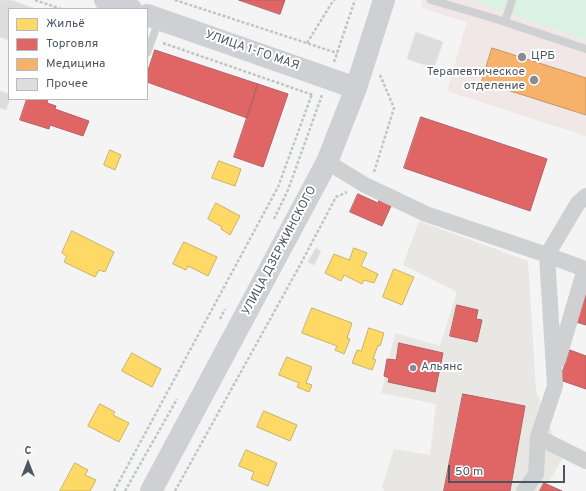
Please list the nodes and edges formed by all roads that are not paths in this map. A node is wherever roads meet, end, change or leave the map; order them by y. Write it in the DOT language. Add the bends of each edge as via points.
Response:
graph roads {
  1 [pos="105,0"];
  2 [pos="384,0"];
  3 [pos="431,0"];
  4 [pos="512,0"];
  5 [pos="127,8"];
  6 [pos="153,17"];
  7 [pos="505,22"];
  8 [pos="586,49"];
  9 [pos="148,50"];
  10 [pos="356,88"];
  11 [pos="328,162"];
  12 [pos="586,196"];
  13 [pos="547,254"];
  14 [pos="554,371"];
  15 [pos="538,437"];
  16 [pos="586,462"];
  17 [pos="151,491"];
  18 [pos="524,491"];
  1 -- 5 [label="main road"];
  2 -- 10 [label="main road, УЛИЦА ДЗЕРЖИНСКОГО"];
  3 -- 7 [label="lane"];
  4 -- 7 [label="lane"];
  6 -- 9 [label="lane" via="152,40"];
  6 -- 10 [label="main road, УЛИЦА 1-ГО МАЯ" via="325,87"];
  7 -- 8 [label="lane"];
  10 -- 11 [label="main road, УЛИЦА ДЗЕРЖИНСКОГО"];
  11 -- 13 [label="street" via="365,185 426,214"];
  11 -- 17 [label="main road, УЛИЦА ДЗЕРЖИНСКОГО"];
  12 -- 13 [label="street" via="578,203"];
  13 -- 14 [label="street"];
  13 -- 14 [label="street" via="585,269"];
  14 -- 15 [label="street" via="555,386"];
  15 -- 16 [label="street"];
  15 -- 18 [label="street" via="536,474"];
}
